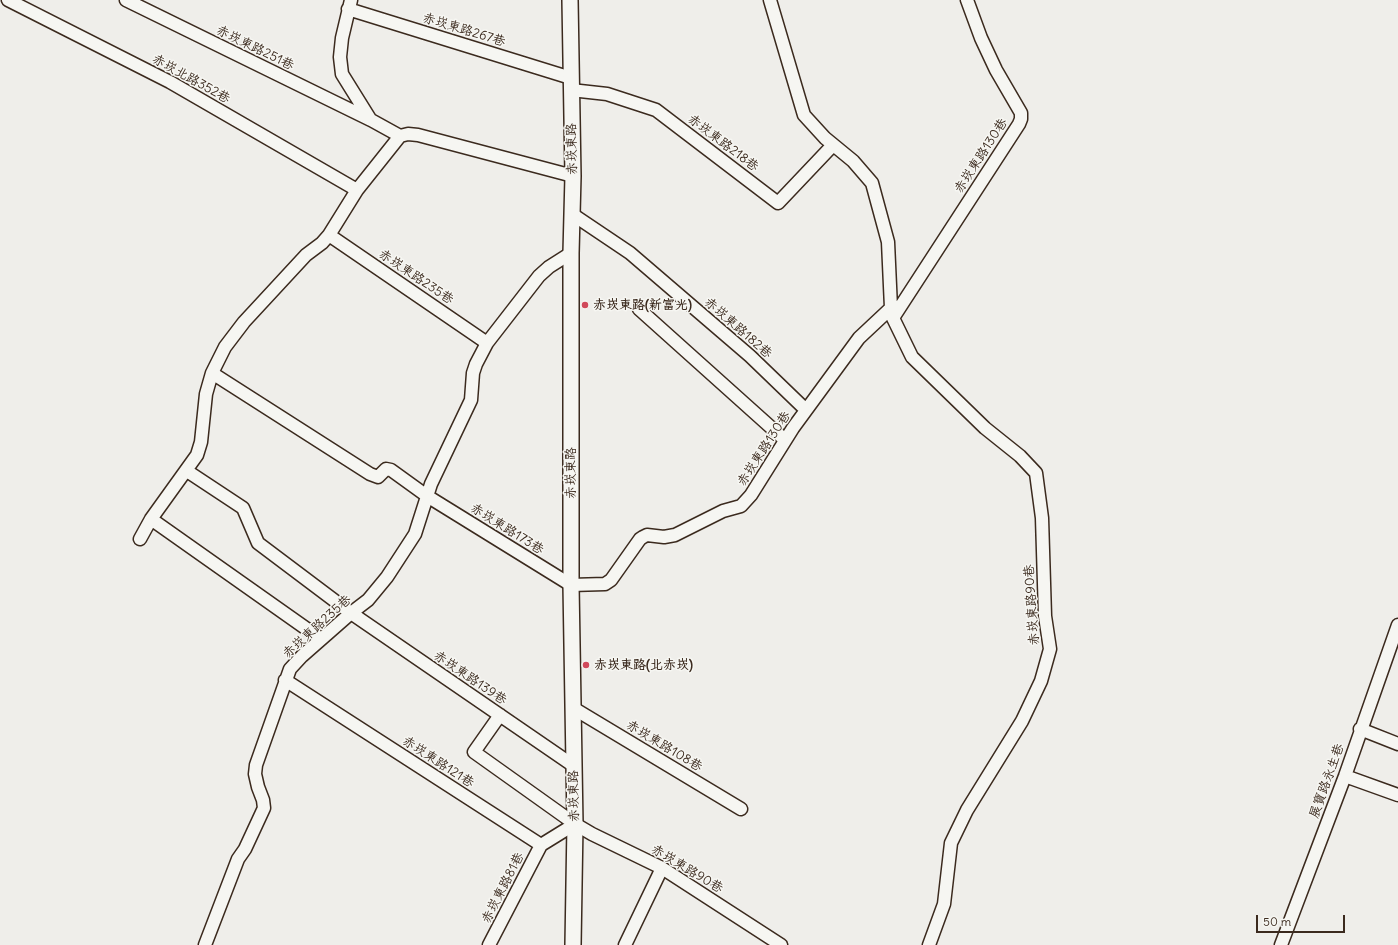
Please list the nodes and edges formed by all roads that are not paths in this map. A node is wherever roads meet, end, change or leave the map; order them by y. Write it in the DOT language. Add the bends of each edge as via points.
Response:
graph roads {
  1 [pos="8,0"];
  2 [pos="126,0"];
  3 [pos="570,0"];
  4 [pos="770,0"];
  5 [pos="967,0"];
  6 [pos="350,4"];
  7 [pos="571,84"];
  8 [pos="371,120"];
  9 [pos="400,136"];
  10 [pos="833,144"];
  11 [pos="573,176"];
  12 [pos="357,190"];
  13 [pos="572,214"];
  14 [pos="329,235"];
  15 [pos="571,253"];
  16 [pos="639,309"];
  17 [pos="892,313"];
  18 [pos="487,342"];
  19 [pos="212,373"];
  20 [pos="806,410"];
  21 [pos="785,440"];
  22 [pos="186,471"];
  23 [pos="428,496"];
  24 [pos="151,518"];
  25 [pos="140,539"];
  26 [pos="571,585"];
  27 [pos="351,613"];
  28 [pos="1398,626"];
  29 [pos="321,639"];
  30 [pos="285,680"];
  31 [pos="573,708"];
  32 [pos="500,716"];
  33 [pos="1360,729"];
  34 [pos="1398,744"];
  35 [pos="574,766"];
  36 [pos="1345,776"];
  37 [pos="1398,795"];
  38 [pos="741,809"];
  39 [pos="575,824"];
  40 [pos="541,845"];
  41 [pos="662,868"];
  42 [pos="205,945"];
  43 [pos="489,945"];
  44 [pos="573,945"];
  45 [pos="625,945"];
  46 [pos="781,945"];
  47 [pos="929,945"];
  48 [pos="1281,945"];
  1 -- 12 [label="street, 赤崁北路352巷" via="170,82"];
  2 -- 8 [label="street, 赤崁東路251巷"];
  3 -- 7 [label="main road, 赤崁東路"];
  4 -- 10 [label="street" via="804,115"];
  5 -- 17 [label="street, 赤崁東路130巷" via="981,38 1021,113 1021,119"];
  6 -- 7 [label="street, 赤崁東路267巷"];
  6 -- 8 [label="street, 赤崁東路251巷" via="342,38 342,74"];
  7 -- 10 [label="street, 赤崁東路218巷" via="656,110 778,203"];
  7 -- 11 [label="main road, 赤崁東路"];
  8 -- 9 [label="street, 赤崁東路251巷"];
  9 -- 11 [label="street" via="418,135"];
  9 -- 12 [label="street"];
  10 -- 17 [label="street" via="853,161 872,183 888,242"];
  11 -- 13 [label="main road, 赤崁東路"];
  12 -- 14 [label="street"];
  13 -- 15 [label="main road, 赤崁東路"];
  13 -- 20 [label="street, 赤崁東路182巷" via="636,258 750,356"];
  14 -- 18 [label="street, 赤崁東路235巷"];
  14 -- 19 [label="street" via="306,255 244,322 225,347"];
  15 -- 18 [label="street, 赤崁東路235巷" via="548,267 539,276"];
  15 -- 26 [label="main road, 赤崁東路"];
  16 -- 21 [label="street"];
  17 -- 20 [label="street, 赤崁東路130巷" via="859,338"];
  17 -- 47 [label="street, 赤崁東路90巷" via="912,357 985,428 1020,456 1036,474 1042,518 1045,616 1050,649 1040,682 1022,721 967,810 951,843 944,904"];
  18 -- 23 [label="street, 赤崁東路235巷" via="473,373 471,400 431,484"];
  19 -- 22 [label="street" via="206,394 200,450"];
  19 -- 23 [label="street, 赤崁東路173巷" via="370,474 378,476 389,468"];
  20 -- 21 [label="street, 赤崁東路130巷"];
  21 -- 26 [label="street, 赤崁東路130巷" via="751,496 741,506 723,511 675,535 646,535 640,539 611,580 605,584"];
  22 -- 24 [label="street"];
  22 -- 27 [label="street, 赤崁東路139巷" via="243,508 258,543"];
  23 -- 26 [label="street, 赤崁東路173巷"];
  23 -- 27 [label="street, 赤崁東路235巷" via="418,528 387,577 368,600"];
  24 -- 25 [label="street"];
  24 -- 29 [label="street"];
  26 -- 31 [label="main road, 赤崁東路"];
  27 -- 29 [label="street, 赤崁東路235巷"];
  27 -- 32 [label="street, 赤崁東路139巷"];
  28 -- 33 [label="street, 展寶路永生巷"];
  29 -- 30 [label="street, 赤崁東路235巷" via="295,662"];
  30 -- 40 [label="street, 赤崁東路121巷"];
  30 -- 42 [label="street, 赤崁東路235巷" via="256,765 255,774 264,808 238,859"];
  31 -- 35 [label="main road, 赤崁東路"];
  31 -- 38 [label="street, 赤崁東路108巷"];
  32 -- 35 [label="street, 赤崁東路139巷"];
  32 -- 39 [label="street, 赤崁東路90巷" via="474,752"];
  33 -- 34 [label="street"];
  33 -- 36 [label="street, 展寶路永生巷"];
  35 -- 39 [label="main road, 赤崁東路"];
  36 -- 37 [label="street"];
  36 -- 48 [label="street, 展寶路永生巷"];
  39 -- 40 [label="street"];
  39 -- 41 [label="street, 赤崁東路90巷"];
  39 -- 44 [label="main road, 赤崁東路"];
  40 -- 43 [label="street, 赤崁東路81巷"];
  41 -- 45 [label="street"];
  41 -- 46 [label="street, 赤崁東路90巷"];
}
